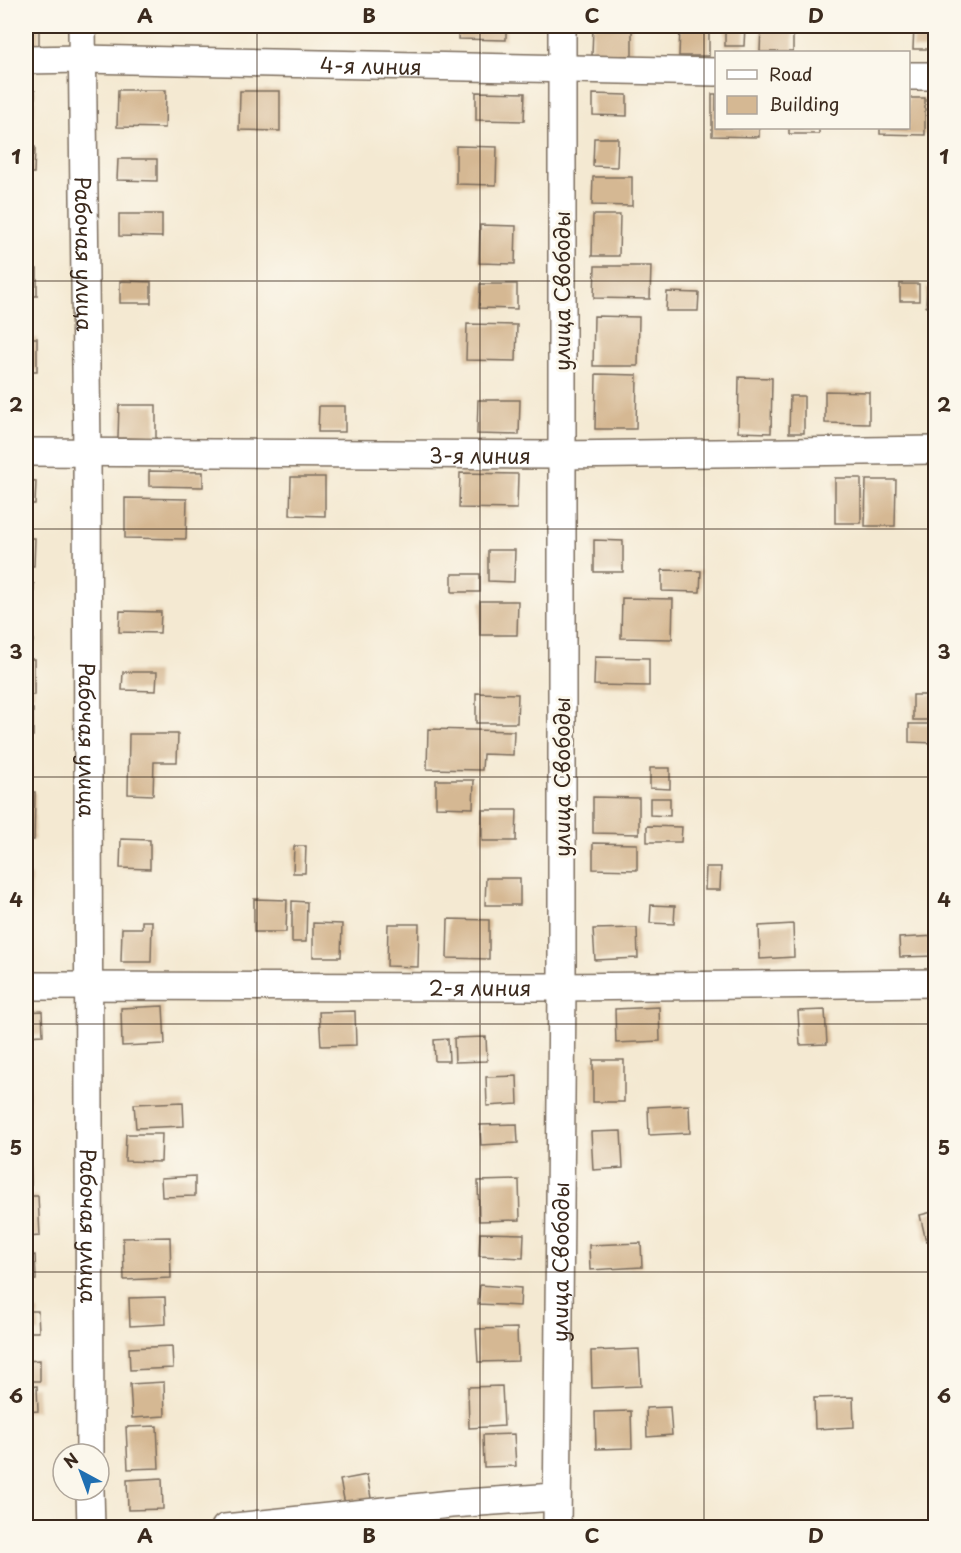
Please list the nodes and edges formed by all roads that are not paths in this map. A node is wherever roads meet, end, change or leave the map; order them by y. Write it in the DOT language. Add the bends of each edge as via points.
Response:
graph roads {
  1 [pos="82,26"];
  2 [pos="562,26"];
  3 [pos="82,59"];
  4 [pos="26,60"];
  5 [pos="562,69"];
  6 [pos="715,72"];
  7 [pos="910,76"];
  8 [pos="936,76"];
  9 [pos="936,450"];
  10 [pos="87,451"];
  11 [pos="26,452"];
  12 [pos="560,454"];
  13 [pos="936,983"];
  14 [pos="26,987"];
  15 [pos="88,987"];
  16 [pos="561,987"];
  17 [pos="90,1442"];
  18 [pos="555,1497"];
  19 [pos="90,1502"];
  20 [pos="91,1527"];
  21 [pos="225,1527"];
  22 [pos="557,1527"];
  1 -- 3 [label="street, Рабочая улица"];
  2 -- 5 [label="street, улица Свободы"];
  3 -- 4 [label="street, 4-я линия"];
  3 -- 5 [label="street, 4-я линия"];
  3 -- 10 [label="street, Рабочая улица"];
  5 -- 6 [label="street, 4-я линия"];
  5 -- 12 [label="street, улица Свободы"];
  7 -- 8 [label="street"];
  9 -- 12 [label="street, 3-я линия"];
  10 -- 11 [label="street, 3-я линия"];
  10 -- 12 [label="street, 3-я линия"];
  10 -- 15 [label="street, Рабочая улица"];
  12 -- 16 [label="street, улица Свободы"];
  13 -- 16 [label="street, 2-я линия"];
  14 -- 15 [label="street, 2-я линия"];
  15 -- 16 [label="street, 2-я линия"];
  15 -- 17 [label="street, Рабочая улица"];
  16 -- 18 [label="street, улица Свободы"];
  18 -- 21 [label="street"];
  18 -- 22 [label="street, улица Свободы"];
  19 -- 20 [label="street"];
}
